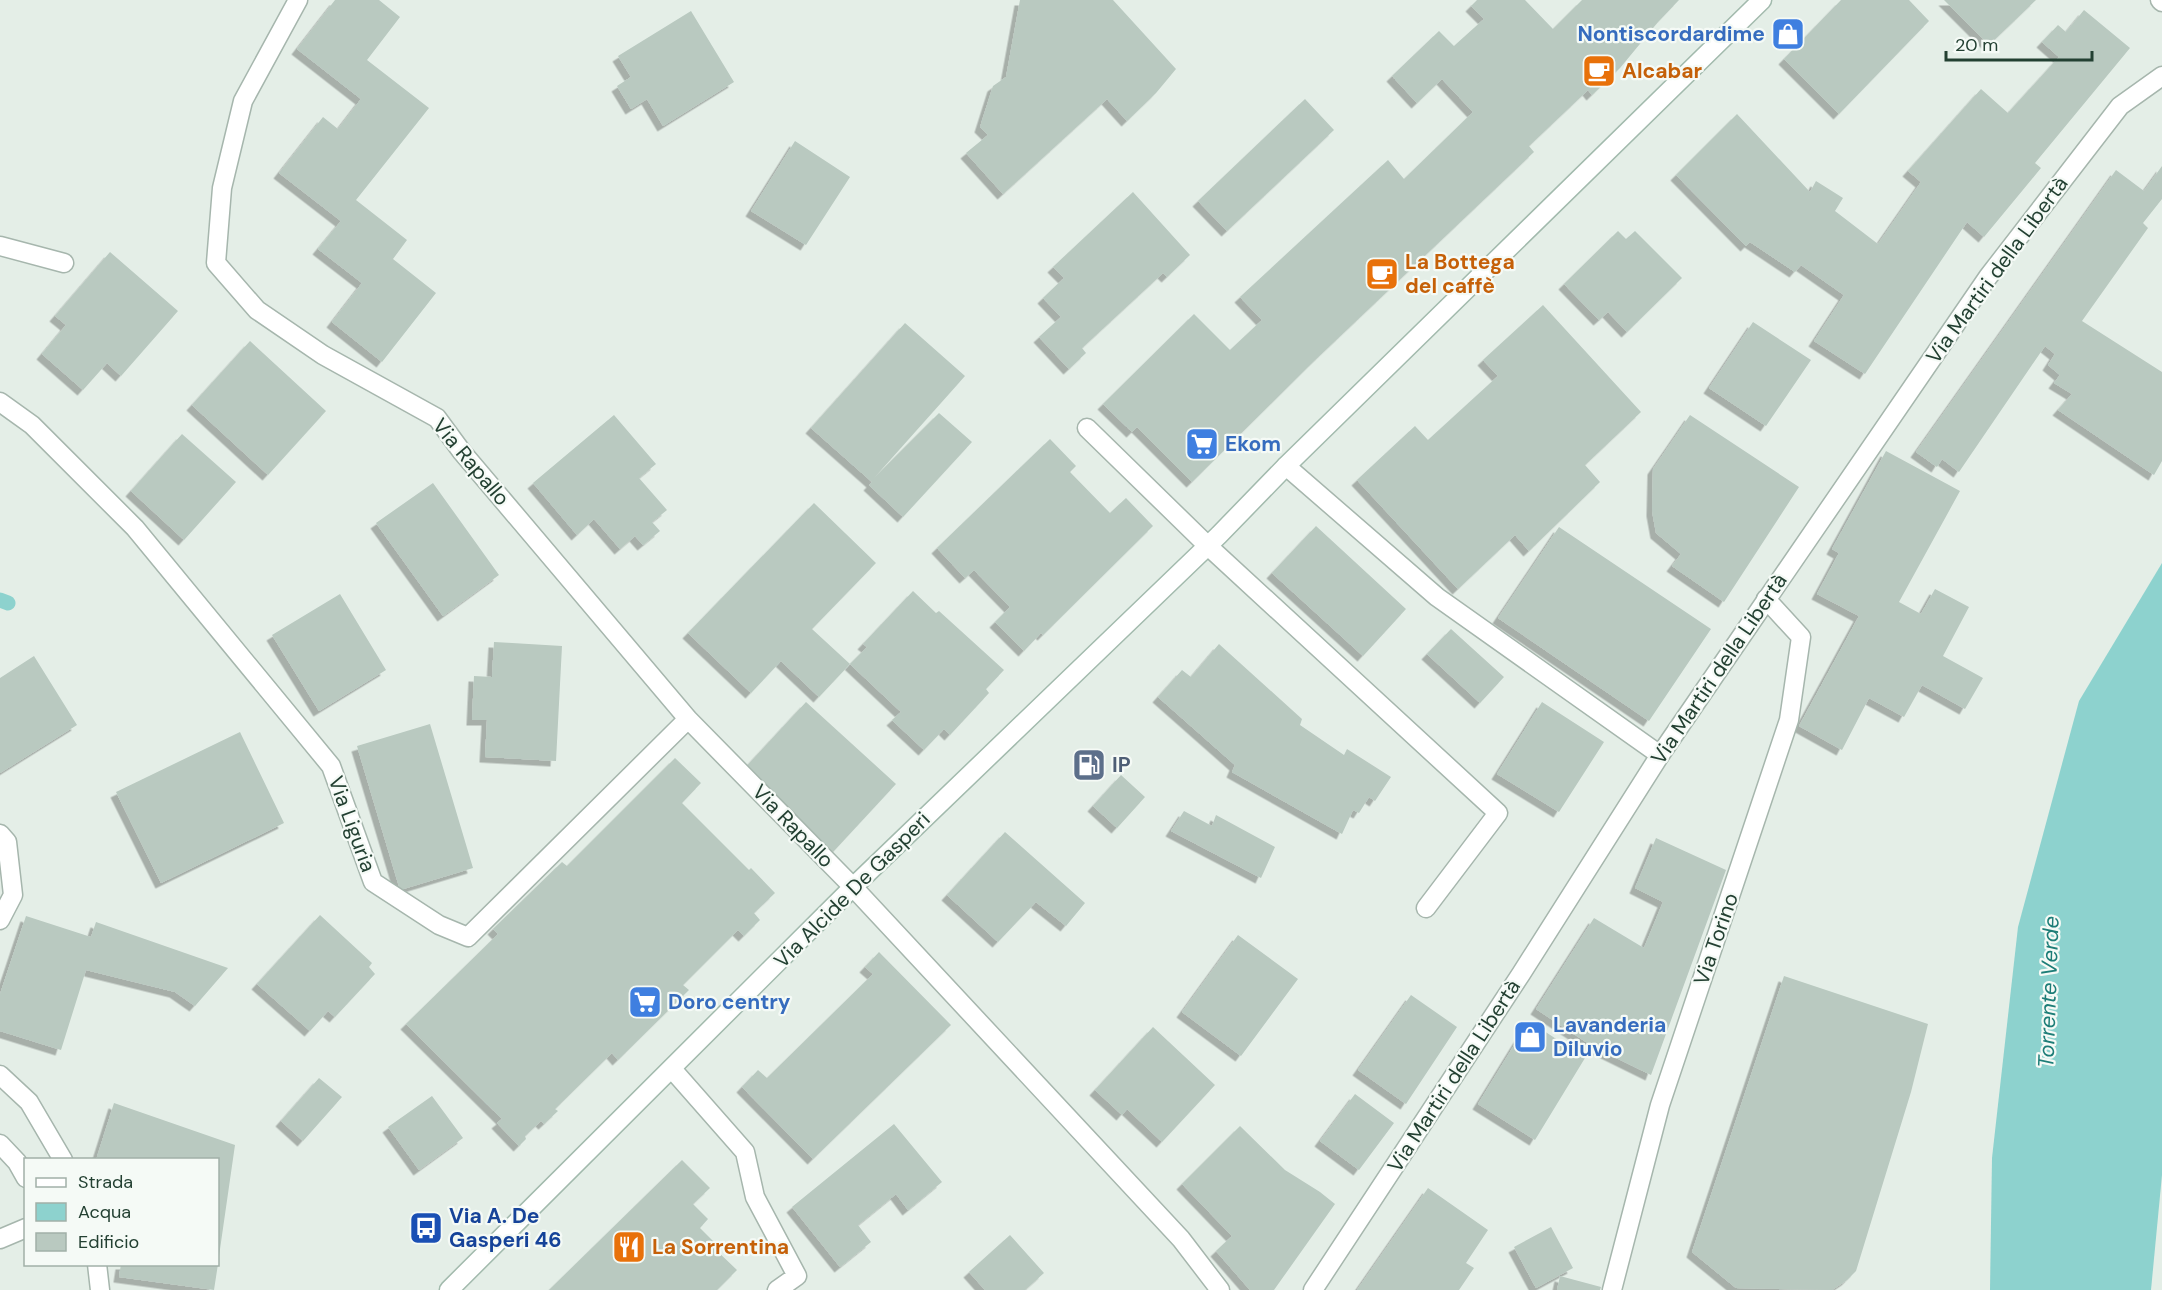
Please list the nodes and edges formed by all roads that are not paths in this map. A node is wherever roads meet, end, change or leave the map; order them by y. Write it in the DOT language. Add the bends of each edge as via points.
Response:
graph roads {
  1 [pos="298,0"];
  2 [pos="1762,0"];
  3 [pos="2162,76"];
  4 [pos="0,246"];
  5 [pos="64,263"];
  6 [pos="0,402"];
  7 [pos="1088,428"];
  8 [pos="1286,466"];
  9 [pos="1208,546"];
  10 [pos="1766,599"];
  11 [pos="688,719"];
  12 [pos="1660,755"];
  13 [pos="0,834"];
  14 [pos="853,887"];
  15 [pos="1426,908"];
  16 [pos="0,920"];
  17 [pos="672,1069"];
  18 [pos="0,1074"];
  19 [pos="0,1144"];
  20 [pos="62,1158"];
  21 [pos="24,1174"];
  22 [pos="24,1229"];
  23 [pos="0,1239"];
  24 [pos="97,1266"];
  25 [pos="100,1290"];
  26 [pos="449,1290"];
  27 [pos="777,1290"];
  28 [pos="1220,1290"];
  29 [pos="1313,1290"];
  30 [pos="1612,1290"];
  1 -- 11 [label="street, Via Rapallo" via="243,101 222,188 216,263 257,310 323,355 436,418"];
  2 -- 8 [label="street, Via Alcide De Gasperi"];
  3 -- 10 [label="street, Via Martiri della Libertà" via="2120,106 1988,276"];
  4 -- 5 [label="street"];
  6 -- 11 [label="street, Via Liguria" via="32,425 135,528 331,766 373,882 439,925 468,938"];
  7 -- 9 [label="street"];
  8 -- 9 [label="street, Via Alcide De Gasperi"];
  8 -- 12 [label="street" via="1437,597"];
  9 -- 14 [label="street, Via Alcide De Gasperi"];
  9 -- 15 [label="street" via="1498,813"];
  10 -- 12 [label="street, Via Martiri della Libertà"];
  10 -- 30 [label="street, Via Torino" via="1801,637 1789,720 1660,1105"];
  11 -- 14 [label="street, Via Rapallo"];
  12 -- 29 [label="street, Via Martiri della Libertà"];
  13 -- 16 [label="street" via="7,842 13,895"];
  14 -- 17 [label="street, Via Alcide De Gasperi"];
  14 -- 28 [label="street, Via Rapallo" via="1181,1239"];
  17 -- 26 [label="street, Via Alcide De Gasperi"];
  17 -- 27 [label="street" via="745,1152 755,1197 796,1276"];
  18 -- 20 [label="street" via="29,1102"];
  19 -- 21 [label="street"];
  22 -- 23 [label="street"];
  24 -- 25 [label="street"];
}
